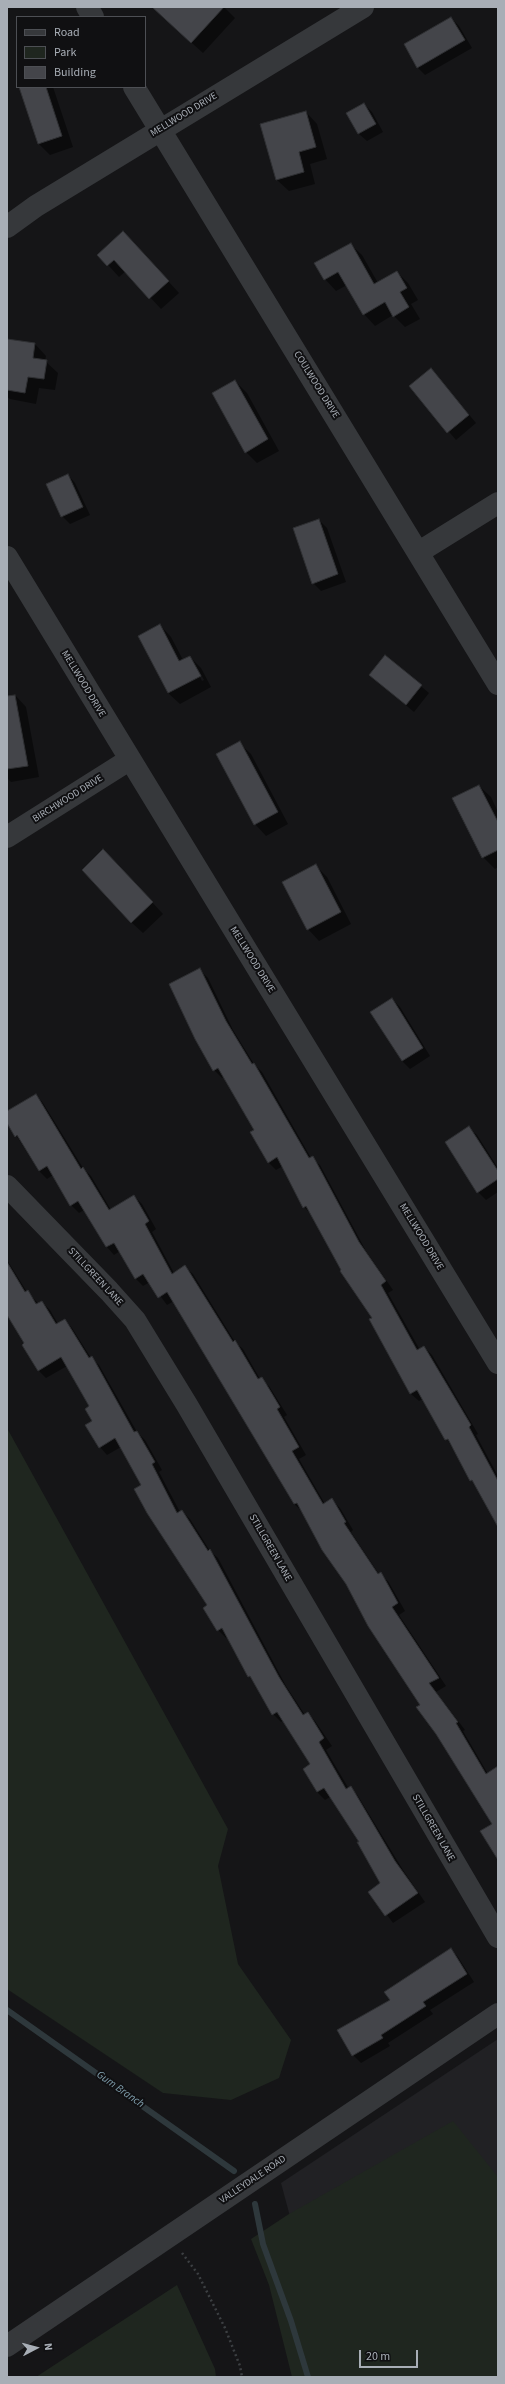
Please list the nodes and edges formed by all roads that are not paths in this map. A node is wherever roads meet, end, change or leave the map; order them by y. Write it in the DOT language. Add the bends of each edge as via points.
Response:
graph roads {
  1 [pos="87,7"];
  2 [pos="362,7"];
  3 [pos="92,16"];
  4 [pos="135,88"];
  5 [pos="160,130"];
  6 [pos="7,227"];
  7 [pos="498,503"];
  8 [pos="418,552"];
  9 [pos="7,557"];
  10 [pos="498,684"];
  11 [pos="129,760"];
  12 [pos="7,836"];
  13 [pos="7,1186"];
  14 [pos="498,1363"];
  15 [pos="498,1937"];
  16 [pos="498,2014"];
  17 [pos="7,2346"];
  1 -- 3 [label="street"];
  2 -- 5 [label="street, MELLWOOD DRIVE"];
  4 -- 5 [label="street, COULWOOD DRIVE"];
  5 -- 6 [label="street, MELLWOOD DRIVE" via="36,206"];
  5 -- 8 [label="street, COULWOOD DRIVE"];
  7 -- 8 [label="street"];
  8 -- 10 [label="street, COULWOOD DRIVE"];
  9 -- 11 [label="street, MELLWOOD DRIVE"];
  11 -- 12 [label="street, BIRCHWOOD DRIVE"];
  11 -- 14 [label="street, MELLWOOD DRIVE"];
  13 -- 15 [label="street, STILLGREEN LANE" via="135,1320"];
  16 -- 17 [label="street, VALLEYDALE ROAD"];
}
